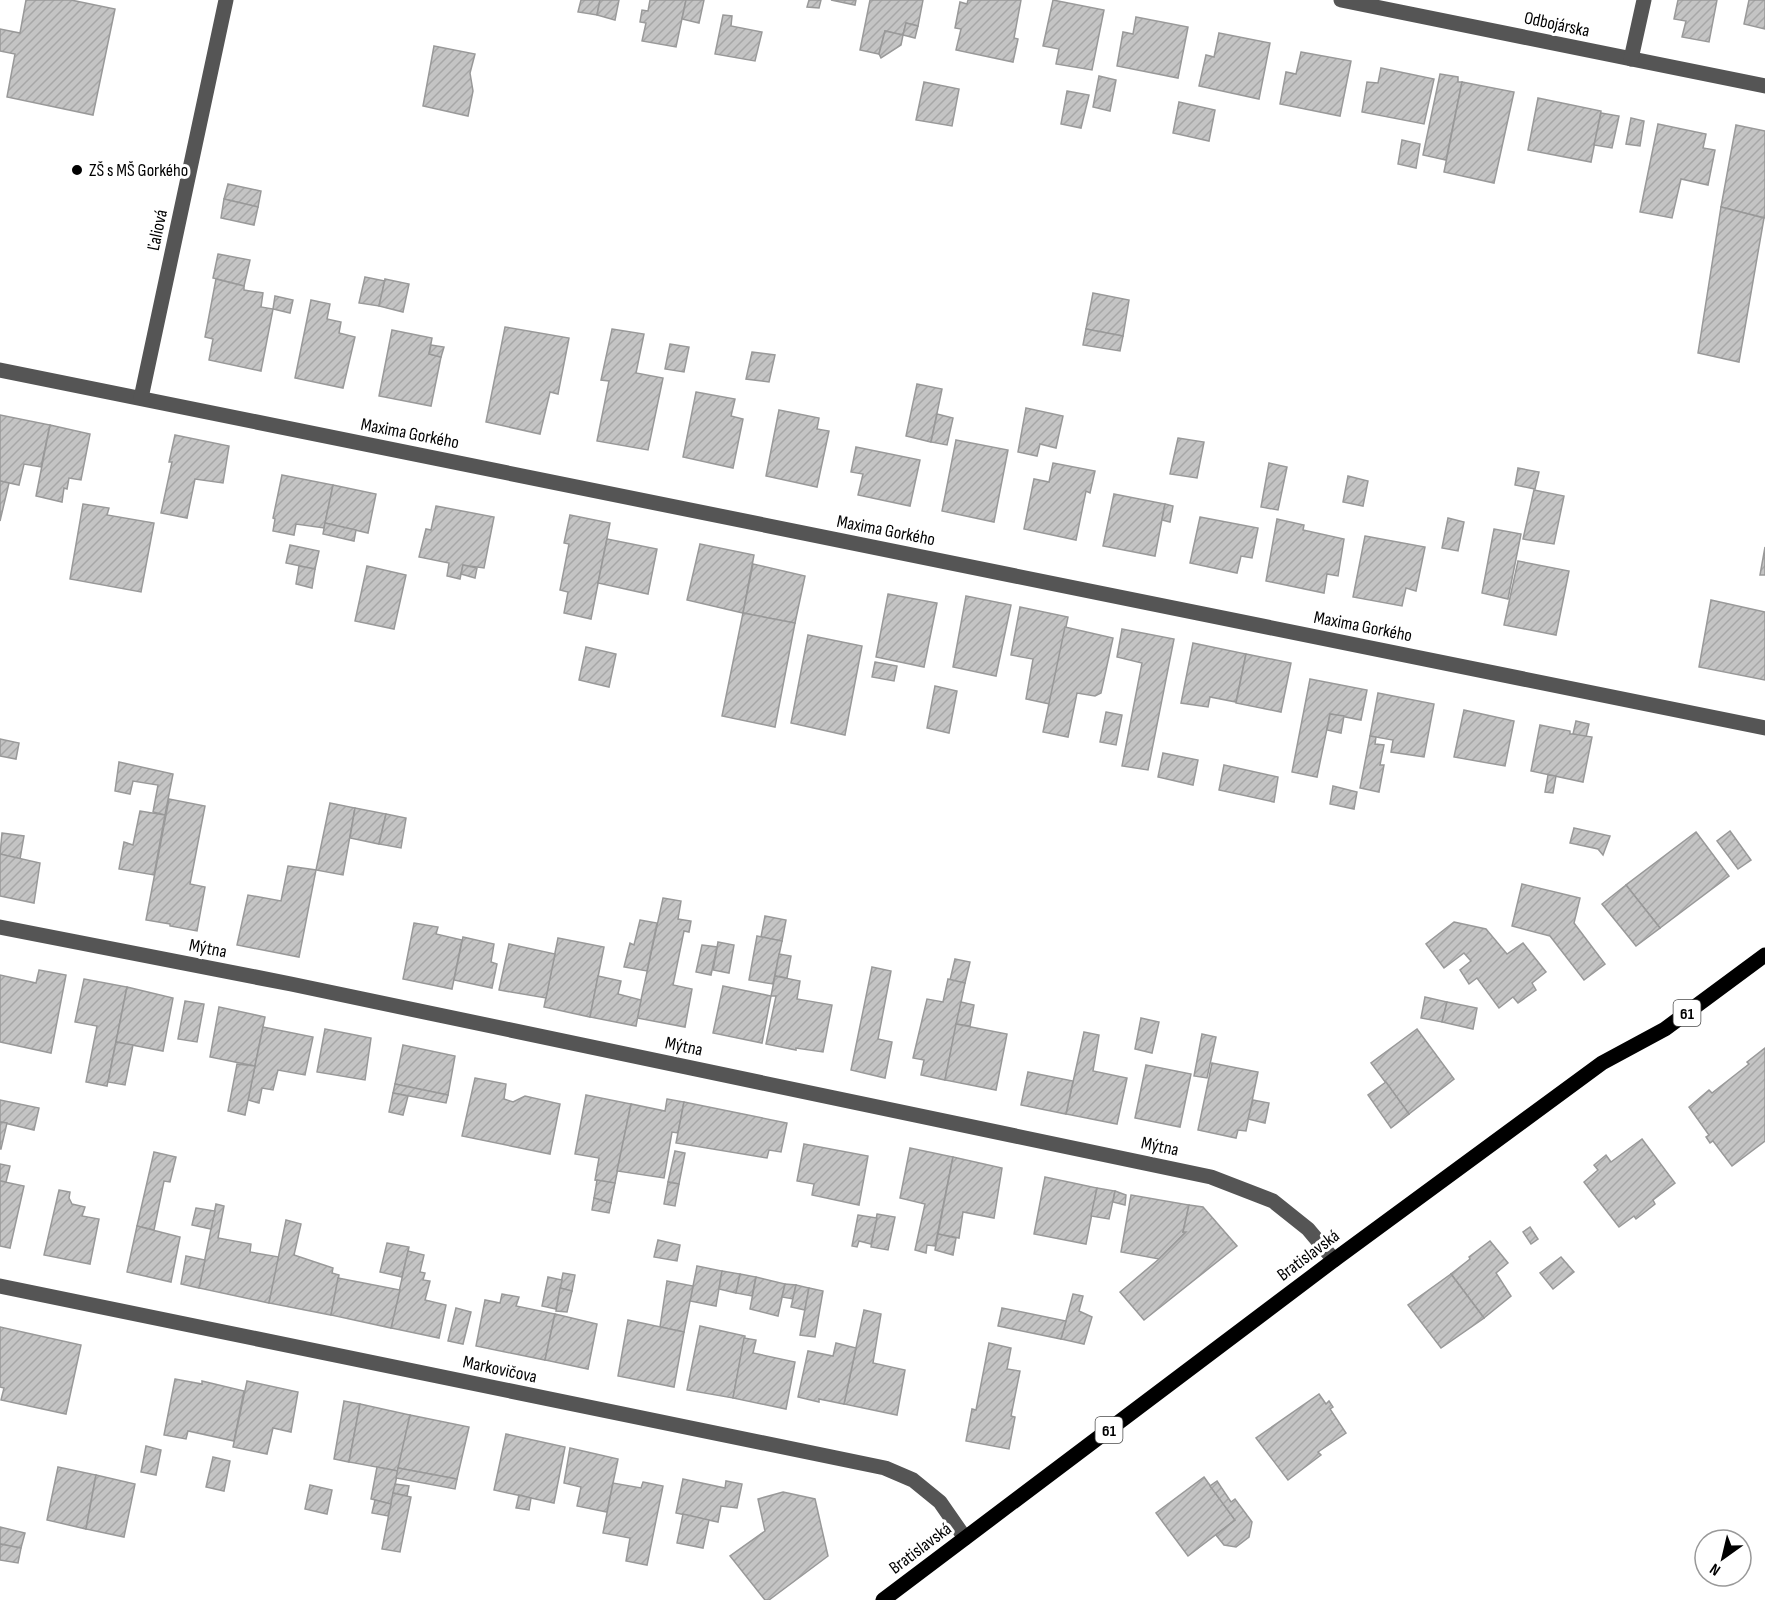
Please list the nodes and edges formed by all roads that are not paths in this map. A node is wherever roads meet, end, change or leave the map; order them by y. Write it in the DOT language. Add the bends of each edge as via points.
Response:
graph roads {
  1 [pos="226,0"];
  2 [pos="1341,0"];
  3 [pos="1644,0"];
  4 [pos="1631,59"];
  5 [pos="1765,86"];
  6 [pos="0,370"];
  7 [pos="141,398"];
  8 [pos="1765,728"];
  9 [pos="0,927"];
  10 [pos="1765,955"];
  11 [pos="1334,1260"];
  12 [pos="0,1286"];
  13 [pos="965,1538"];
  14 [pos="883,1600"];
  1 -- 7 [label="street, Ľaliová"];
  2 -- 4 [label="street, Odbojárska"];
  3 -- 4 [label="street"];
  4 -- 5 [label="street, Odbojárska"];
  6 -- 7 [label="street, Maxima Gorkého"];
  7 -- 8 [label="street, Maxima Gorkého"];
  9 -- 11 [label="street, Mýtna" via="303,986 1211,1177 1273,1201 1308,1229"];
  10 -- 11 [label="main road, Bratislavská / 61" via="1665,1029 1602,1063"];
  11 -- 13 [label="main road, Bratislavská / 61"];
  12 -- 13 [label="street, Markovičova" via="885,1468 913,1480 940,1502"];
  13 -- 14 [label="main road, Bratislavská / 61"];
}
